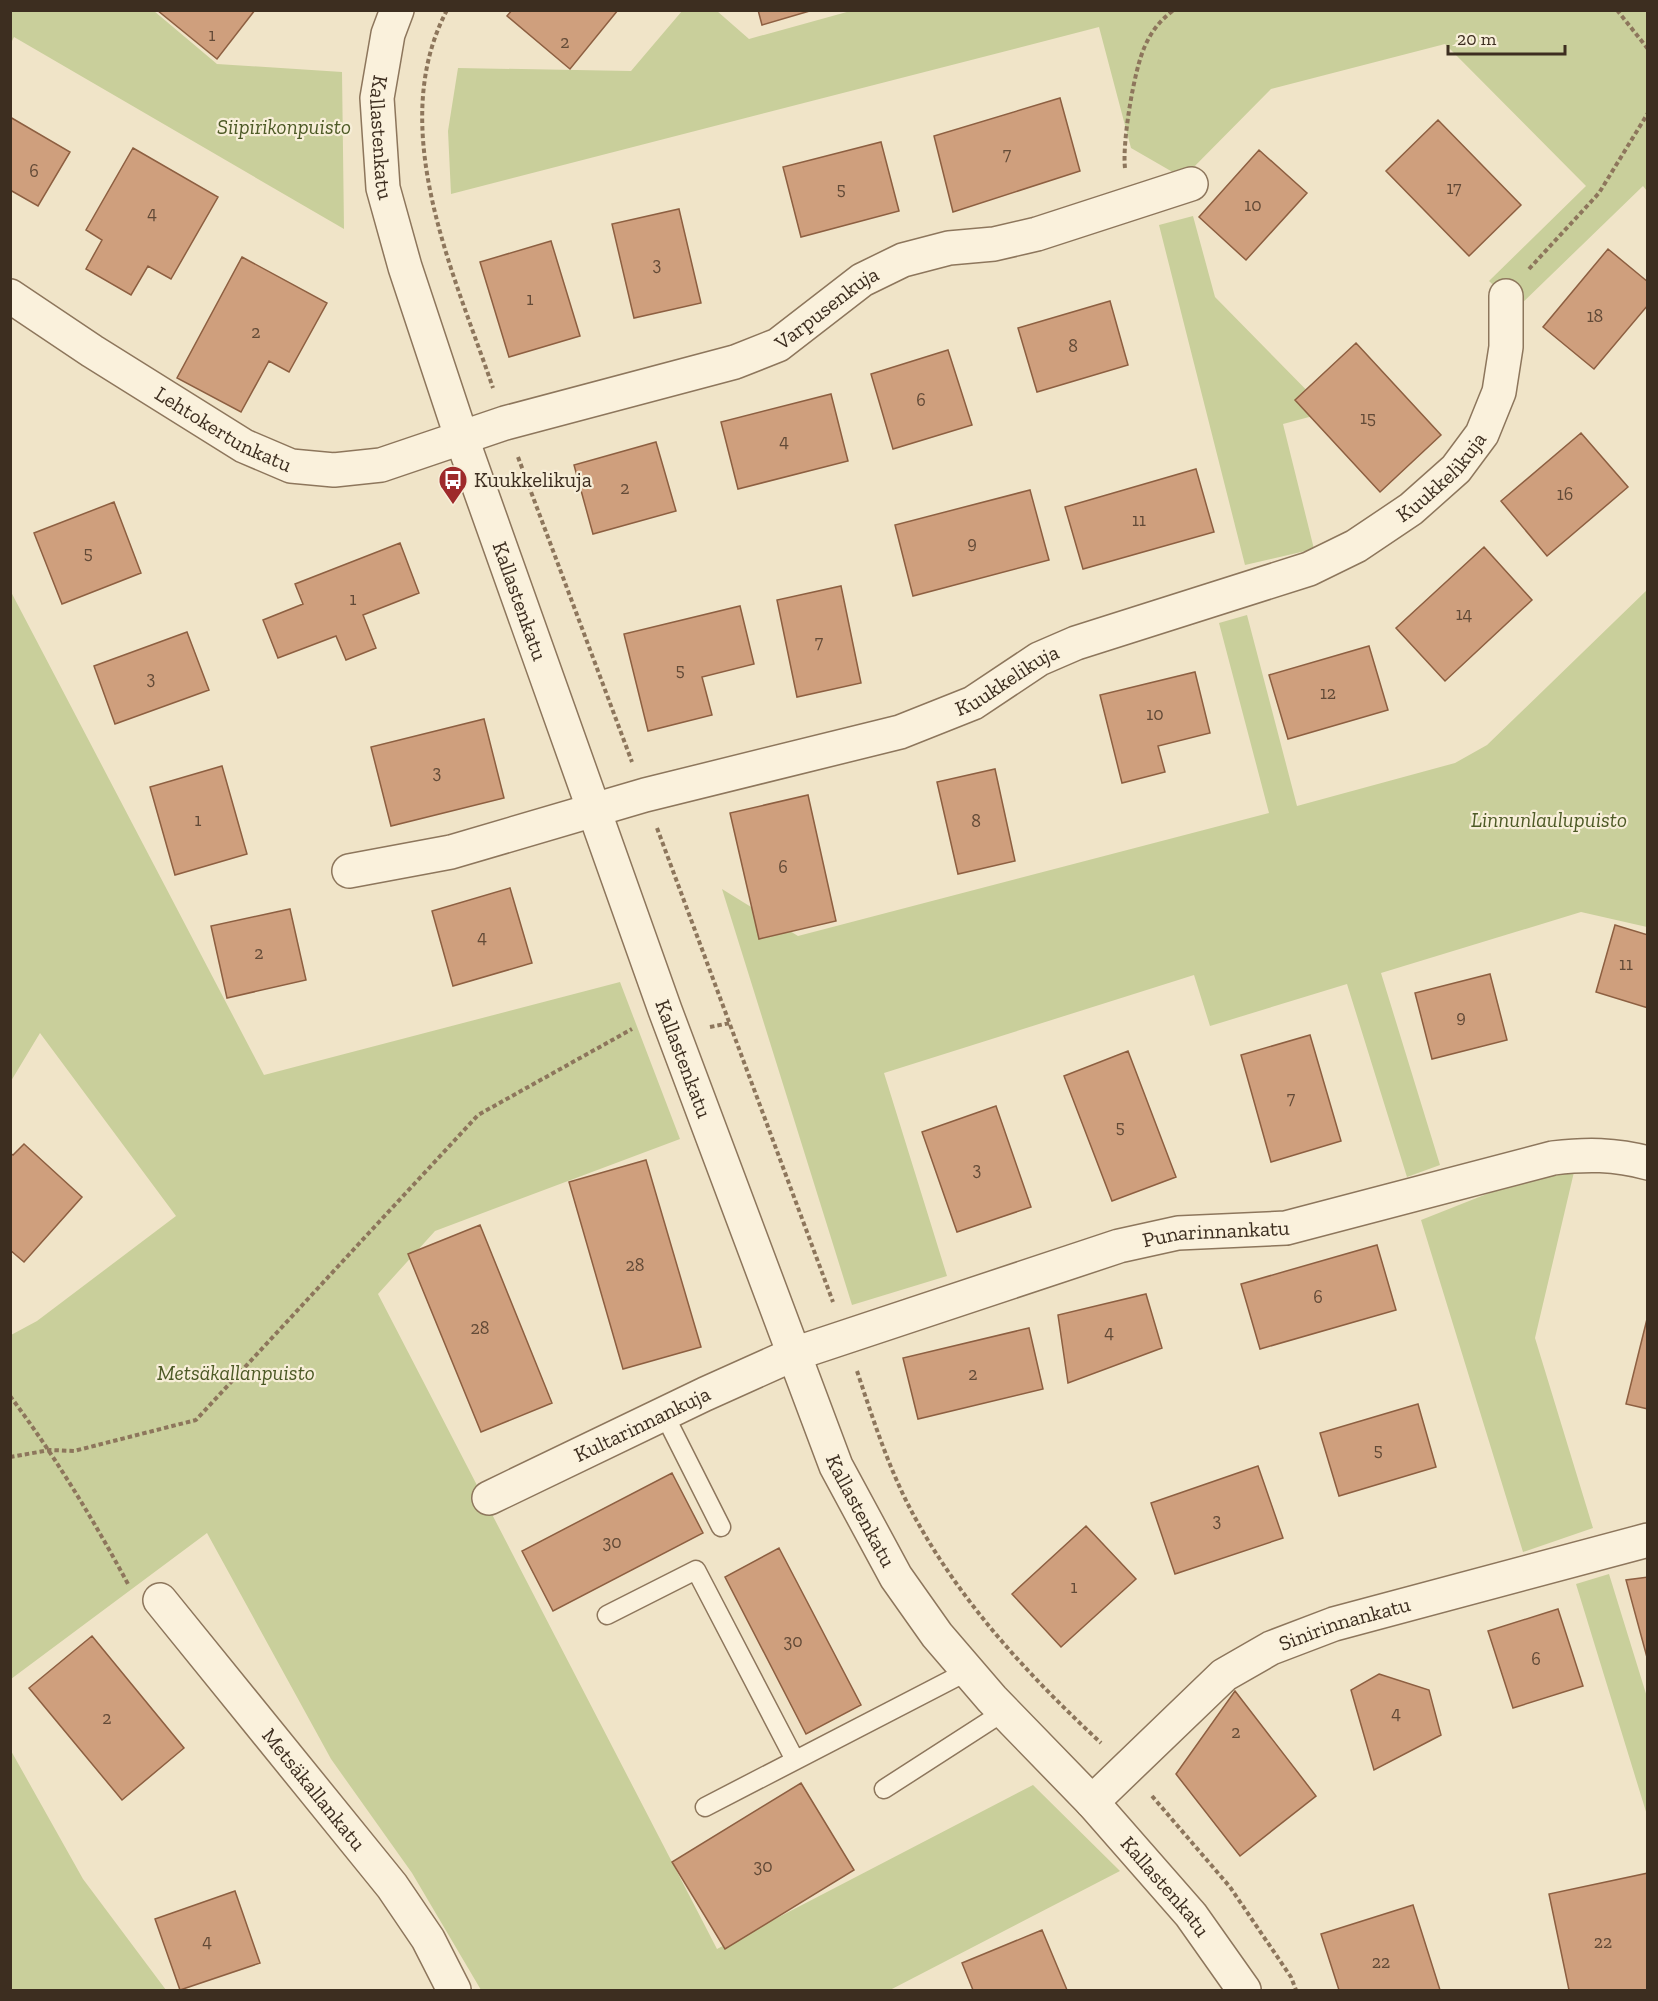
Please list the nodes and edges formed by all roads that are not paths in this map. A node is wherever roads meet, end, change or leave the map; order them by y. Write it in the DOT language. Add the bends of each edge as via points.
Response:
graph roads {
  1 [pos="397,10"];
  2 [pos="1191,184"];
  3 [pos="10,296"];
  4 [pos="1506,296"];
  5 [pos="462,439"];
  6 [pos="595,811"];
  7 [pos="350,871"];
  8 [pos="1647,1163"];
  9 [pos="794,1354"];
  10 [pos="664,1414"];
  11 [pos="489,1498"];
  12 [pos="721,1527"];
  13 [pos="1647,1540"];
  14 [pos="160,1600"];
  15 [pos="607,1615"];
  16 [pos="968,1671"];
  17 [pos="1005,1711"];
  18 [pos="795,1760"];
  19 [pos="884,1789"];
  20 [pos="1092,1802"];
  21 [pos="705,1807"];
  22 [pos="454,1990"];
  23 [pos="1244,1990"];
  1 -- 5 [label="street, Kallastenkatu" via="388,34 377,98 383,188"];
  2 -- 5 [label="street, Varpusenkuja" via="1037,234 994,244 949,248 903,260 862,280 778,345 735,362 505,423"];
  3 -- 5 [label="street, Lehtokertunkatu" via="244,446 291,466 334,470 381,465"];
  4 -- 6 [label="street, Kuukkelikuja" via="1506,347 1499,392 1482,434 1456,469 1356,546 1309,569 1076,643 1040,659 973,703 900,732"];
  5 -- 6 [label="street, Kallastenkatu"];
  6 -- 7 [label="street, Kuukkelikuja" via="451,852"];
  6 -- 9 [label="street, Kallastenkatu"];
  8 -- 9 [label="street, Punarinnankatu" via="1590,1154 1552,1158 1286,1228 1178,1233 1119,1246"];
  9 -- 10 [label="street, Kultarinnankuja"];
  9 -- 16 [label="street, Kallastenkatu" via="836,1466 862,1517 896,1577"];
  10 -- 11 [label="street, Kultarinnankuja"];
  10 -- 12 [label="lane"];
  13 -- 20 [label="street, Sinirinnankatu" via="1334,1624 1270,1648 1224,1675"];
  14 -- 22 [label="street, Metsäkallankatu" via="392,1886 428,1939"];
  15 -- 18 [label="lane" via="696,1570"];
  16 -- 17 [label="street, Kallastenkatu"];
  16 -- 18 [label="lane"];
  17 -- 19 [label="lane"];
  17 -- 20 [label="street, Kallastenkatu"];
  18 -- 21 [label="lane"];
  20 -- 23 [label="street, Kallastenkatu" via="1191,1915"];
}
